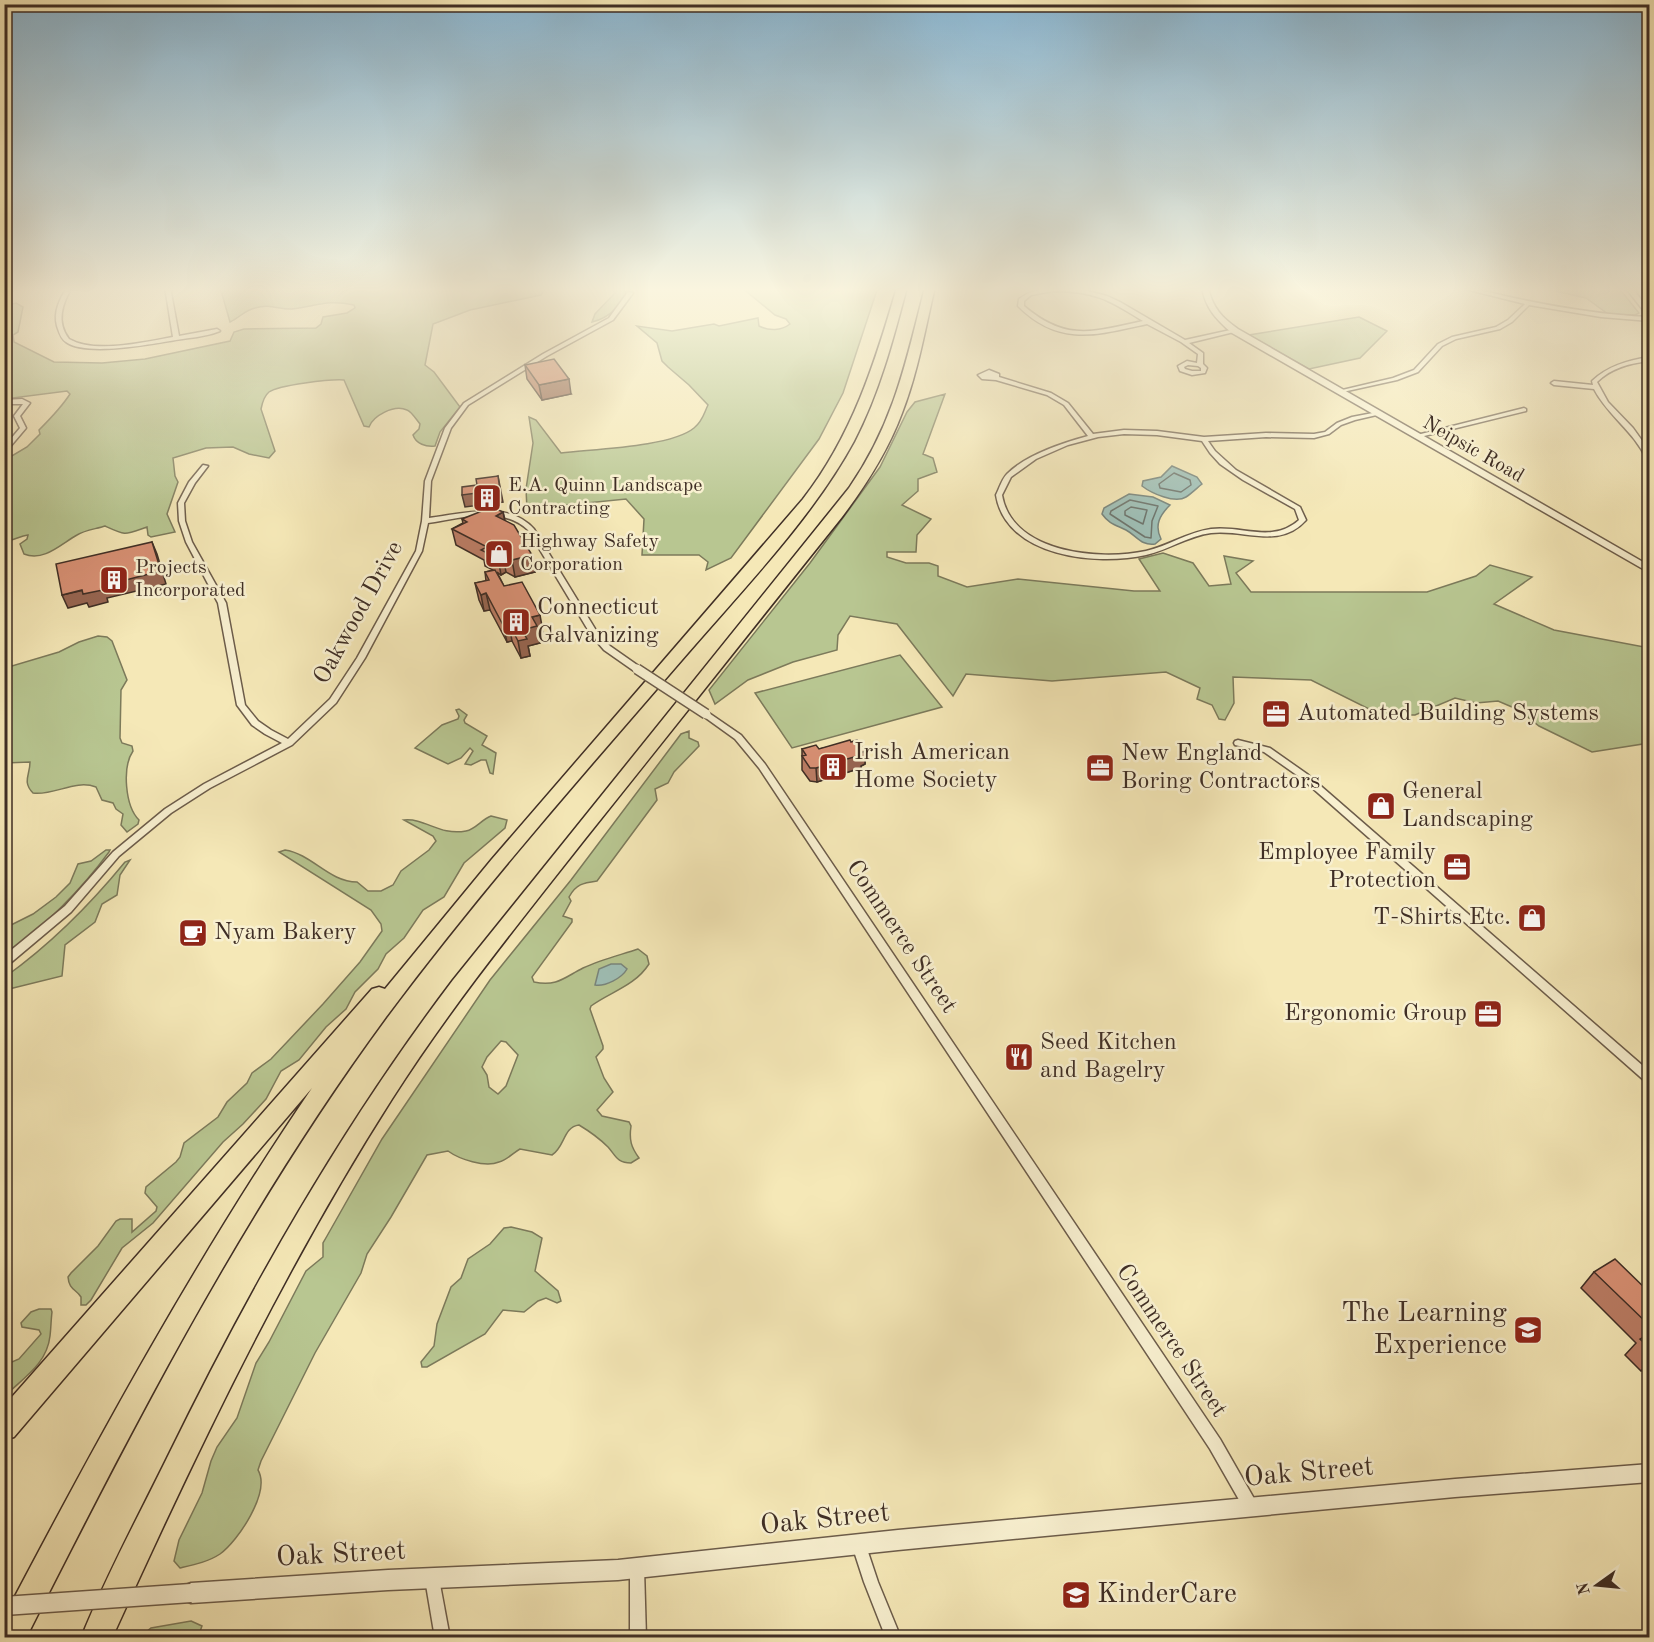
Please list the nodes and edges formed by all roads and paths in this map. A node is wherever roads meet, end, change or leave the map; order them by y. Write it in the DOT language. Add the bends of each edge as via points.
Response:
graph roads {
  1 [pos="531,364"];
  2 [pos="879,364"];
  3 [pos="910,364"];
  4 [pos="1291,364"];
  5 [pos="1423,364"];
  6 [pos="1628,364"];
  7 [pos="996,378"];
  8 [pos="1554,383"];
  9 [pos="1596,387"];
  10 [pos="1340,392"];
  11 [pos="4,402"];
  12 [pos="1524,410"];
  13 [pos="1378,414"];
  14 [pos="1092,436"];
  15 [pos="1416,436"];
  16 [pos="1204,438"];
  17 [pos="4,452"];
  18 [pos="1650,460"];
  19 [pos="205,466"];
  20 [pos="425,521"];
  21 [pos="1650,570"];
  22 [pos="289,743"];
  23 [pos="1238,743"];
  24 [pos="436,939"];
  25 [pos="4,962"];
  26 [pos="1650,1079"];
  27 [pos="4,1427"];
  28 [pos="1650,1473"];
  29 [pos="1251,1507"];
  30 [pos="859,1545"];
  31 [pos="637,1568"];
  32 [pos="432,1579"];
  33 [pos="4,1606"];
  34 [pos="10,1638"];
  35 [pos="96,1638"];
  36 [pos="443,1638"];
  37 [pos="638,1638"];
  38 [pos="894,1638"];
  1 -- 20 [label="street, Oakwood Drive" via="466,404 447,428 428,481"];
  2 -- 24 [label="highway" via="866,407 845,447 794,518"];
  3 -- 35 [label="highway" via="900,403 867,472 492,942 384,1092 311,1210 243,1334 178,1461"];
  4 -- 10 [label="street, Neipsic Road"];
  5 -- 10 [label="street" via="1416,371 1395,379"];
  6 -- 9 [label="street" via="1601,374 1594,382"];
  7 -- 14 [label="street" via="1049,394 1066,404"];
  8 -- 9 [label="street"];
  9 -- 18 [label="street" via="1599,398 1640,440"];
  10 -- 13 [label="street, Neipsic Road"];
  11 -- 17 [label="street" via="27,404 17,416 22,428"];
  12 -- 15 [label="street"];
  13 -- 15 [label="street, Neipsic Road"];
  13 -- 16 [label="street" via="1354,418 1314,436"];
  14 -- 16 [label="street" via="1124,432"];
  14 -- 16 [label="street" via="1034,458 1008,476 999,495 1004,513 1018,531 1070,554 1101,558 1149,553 1212,531 1262,535 1296,528 1303,520 1298,508 1224,465"];
  15 -- 21 [label="street, Neipsic Road"];
  19 -- 22 [label="street" via="181,502 182,521 222,603 241,705 248,718"];
  20 -- 22 [label="street, Oakwood Drive" via="419,551 361,658 333,701"];
  20 -- 29 [label="street, Commerce Street, bridge" via="494,513 522,519 594,633 610,651 738,737 762,766 1215,1444"];
  22 -- 25 [label="street, Oakwood Drive" via="168,811 116,854 68,909"];
  23 -- 26 [label="street" via="1267,750 1304,776"];
  24 -- 27 [label="highway" via="361,1014"];
  24 -- 34 [label="highway" via="329,1081 229,1234 129,1409"];
  28 -- 29 [label="street, Oak Street"];
  29 -- 30 [label="street, Oak Street"];
  30 -- 31 [label="street, Oak Street"];
  30 -- 38 [label="street"];
  31 -- 32 [label="street, Oak Street"];
  31 -- 37 [label="street"];
  32 -- 33 [label="street, Oak Street, bridge"];
  32 -- 36 [label="street"];
}
